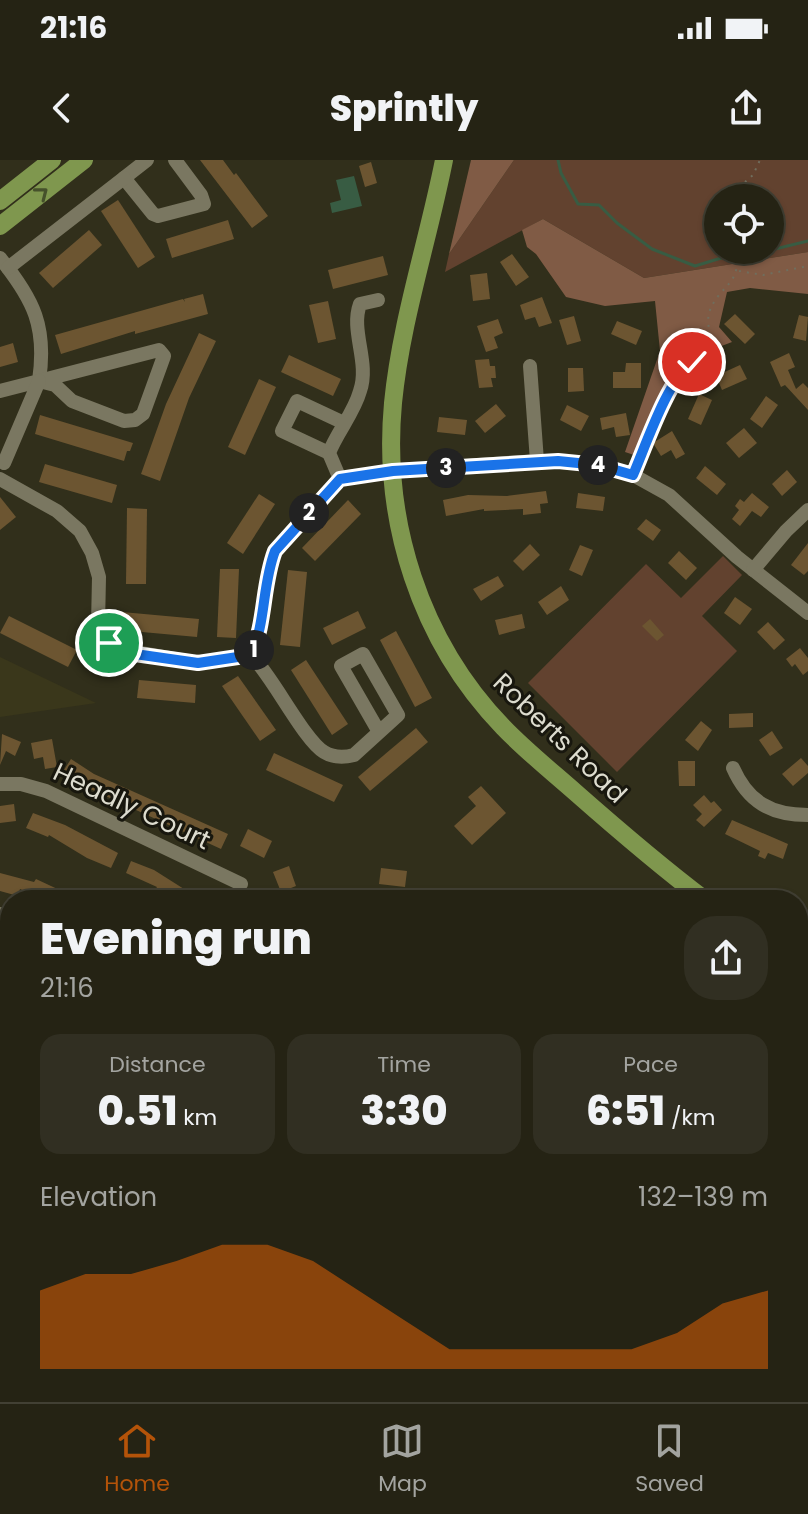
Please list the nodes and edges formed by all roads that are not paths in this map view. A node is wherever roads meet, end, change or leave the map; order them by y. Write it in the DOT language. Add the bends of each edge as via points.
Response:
graph roads {
  1 [pos="52,160"];
  2 [pos="84,160"];
  3 [pos="147,160"];
  4 [pos="175,160"];
  5 [pos="444,160"];
  6 [pos="124,178"];
  7 [pos="0,201"];
  8 [pos="0,226"];
  9 [pos="4,263"];
  10 [pos="378,300"];
  11 [pos="530,366"];
  12 [pos="39,381"];
  13 [pos="0,391"];
  14 [pos="344,423"];
  15 [pos="329,453"];
  16 [pos="2,460"];
  17 [pos="537,461"];
  18 [pos="393,471"];
  19 [pos="0,479"];
  20 [pos="340,479"];
  21 [pos="808,510"];
  22 [pos="753,570"];
  23 [pos="808,613"];
  24 [pos="251,655"];
  25 [pos="379,732"];
  26 [pos="733,768"];
  27 [pos="0,784"];
  28 [pos="808,815"];
  29 [pos="241,884"];
  30 [pos="692,890"];
  1 -- 7 [label="main road"];
  8 -- 2 [label="main road, one-way"];
  3 -- 6 [label="street"];
  4 -- 6 [label="street" via="204,204 153,214"];
  5 -- 18 [label="main road, Roberts Road" via="398,368"];
  6 -- 9 [label="street"];
  9 -- 12 [label="street" via="32,303 40,327"];
  10 -- 14 [label="street" via="360,304 356,315 361,390"];
  11 -- 17 [label="street"];
  12 -- 12 [label="street" via="55,385 72,401 124,421 135,420 143,414 164,356 159,350"];
  12 -- 13 [label="street"];
  12 -- 16 [label="street"];
  14 -- 15 [label="street"];
  14 -- 15 [label="street" via="297,401 282,431"];
  15 -- 20 [label="street"];
  16 -- 19 [label="street"];
  17 -- 18 [label="street"];
  17 -- 22 [label="street" via="585,463 633,475 682,505"];
  18 -- 20 [label="street"];
  18 -- 30 [label="main road, Roberts Road" via="399,530 411,575 461,675 520,743"];
  19 -- 24 [label="street" via="57,511 80,531 99,577 98,625 117,649 198,663"];
  20 -- 24 [label="street" via="275,551"];
  21 -- 22 [label="street"];
  22 -- 23 [label="street"];
  24 -- 25 [label="street" via="325,752 354,755"];
  25 -- 25 [label="street" via="398,715 363,654 341,666"];
  26 -- 28 [label="street" via="745,791 762,804"];
  27 -- 29 [label="street, Headly Court" via="46,791"];
}
